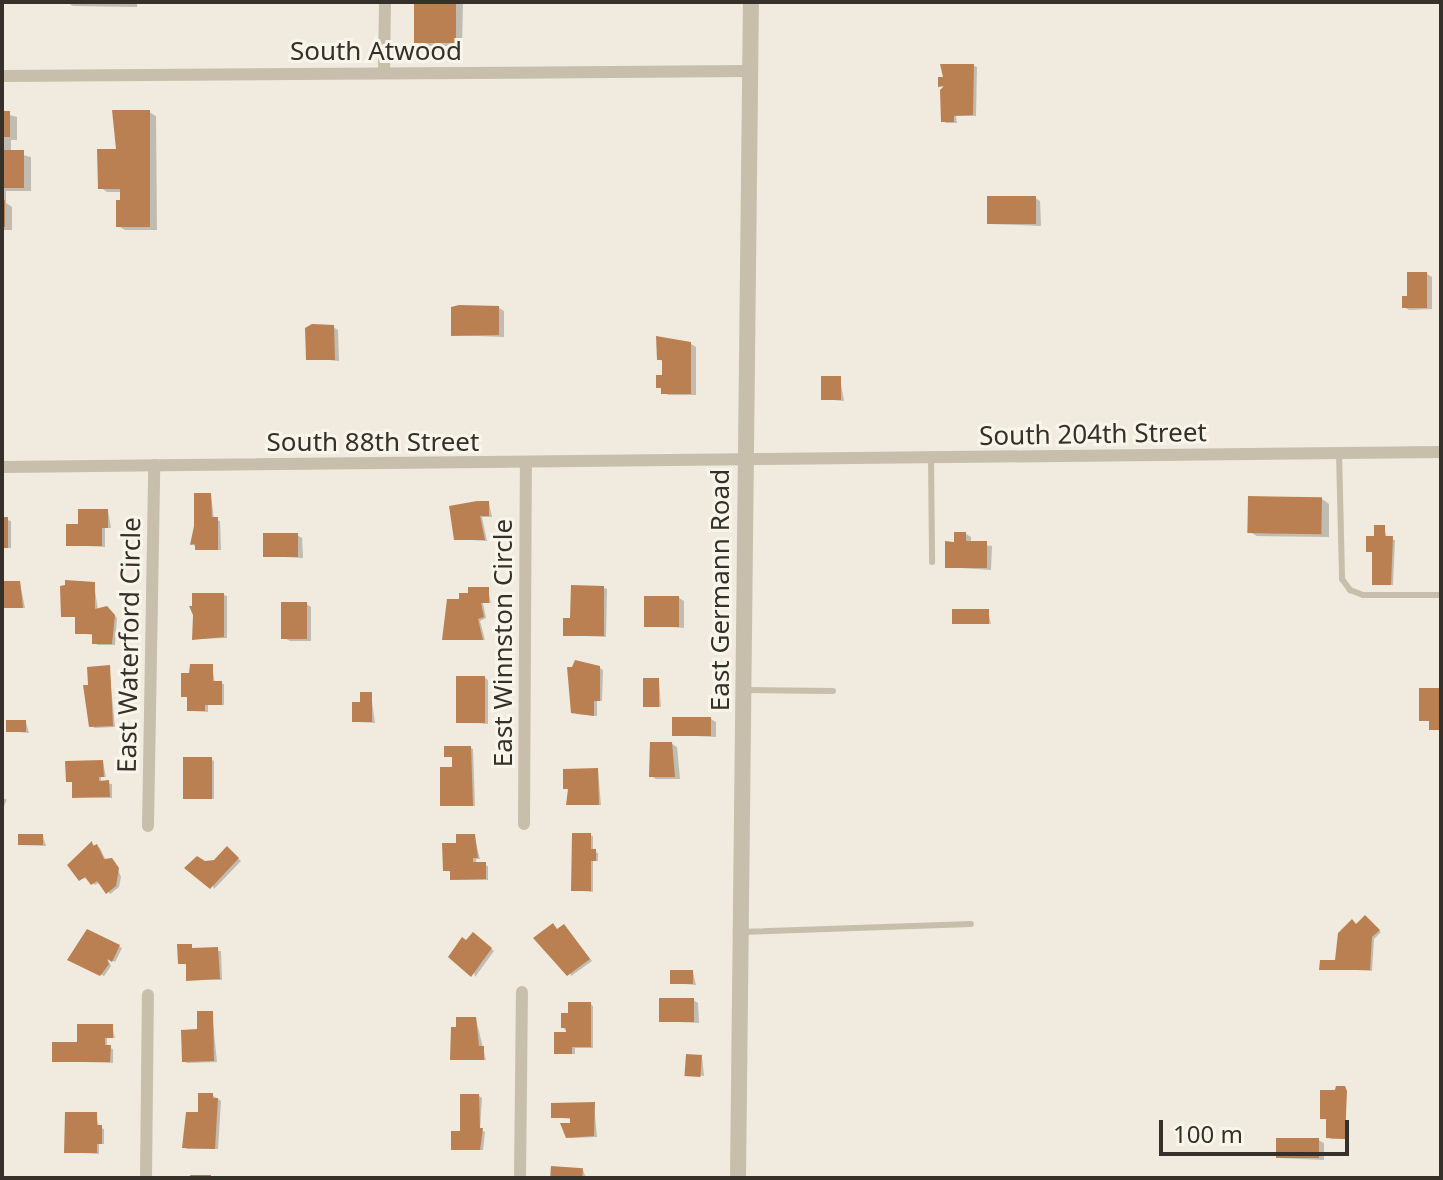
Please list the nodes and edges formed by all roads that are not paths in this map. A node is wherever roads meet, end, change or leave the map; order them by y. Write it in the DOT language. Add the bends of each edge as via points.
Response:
graph roads {
  1 [pos="385,2"];
  2 [pos="751,2"];
  3 [pos="750,71"];
  4 [pos="384,73"];
  5 [pos="2,76"];
  6 [pos="1441,452"];
  7 [pos="1339,453"];
  8 [pos="931,458"];
  9 [pos="745,460"];
  10 [pos="526,462"];
  11 [pos="154,465"];
  12 [pos="2,467"];
  13 [pos="932,562"];
  14 [pos="1441,595"];
  15 [pos="743,689"];
  16 [pos="833,691"];
  17 [pos="524,824"];
  18 [pos="148,826"];
  19 [pos="971,924"];
  20 [pos="741,932"];
  21 [pos="522,992"];
  22 [pos="148,995"];
  23 [pos="146,1178"];
  24 [pos="520,1178"];
  25 [pos="738,1178"];
  1 -- 4 [label="street"];
  2 -- 3 [label="street, East Germann Road"];
  3 -- 4 [label="street, South Atwood"];
  3 -- 9 [label="street, East Germann Road"];
  4 -- 5 [label="street, South Atwood"];
  6 -- 7 [label="street, South 204th Street"];
  7 -- 8 [label="street, South 204th Street"];
  7 -- 14 [label="lane" via="1342,579 1363,595"];
  8 -- 9 [label="street, South 204th Street"];
  8 -- 13 [label="lane"];
  9 -- 10 [label="street, South 88th Street"];
  9 -- 15 [label="street, East Germann Road"];
  10 -- 11 [label="street, South 88th Street"];
  10 -- 17 [label="street, East Winnston Circle"];
  11 -- 12 [label="street, South 88th Street"];
  11 -- 18 [label="street, East Waterford Circle"];
  15 -- 16 [label="lane"];
  15 -- 20 [label="street, East Germann Road"];
  19 -- 20 [label="lane"];
  20 -- 25 [label="street, East Germann Road"];
  21 -- 24 [label="street"];
  22 -- 23 [label="street"];
}
